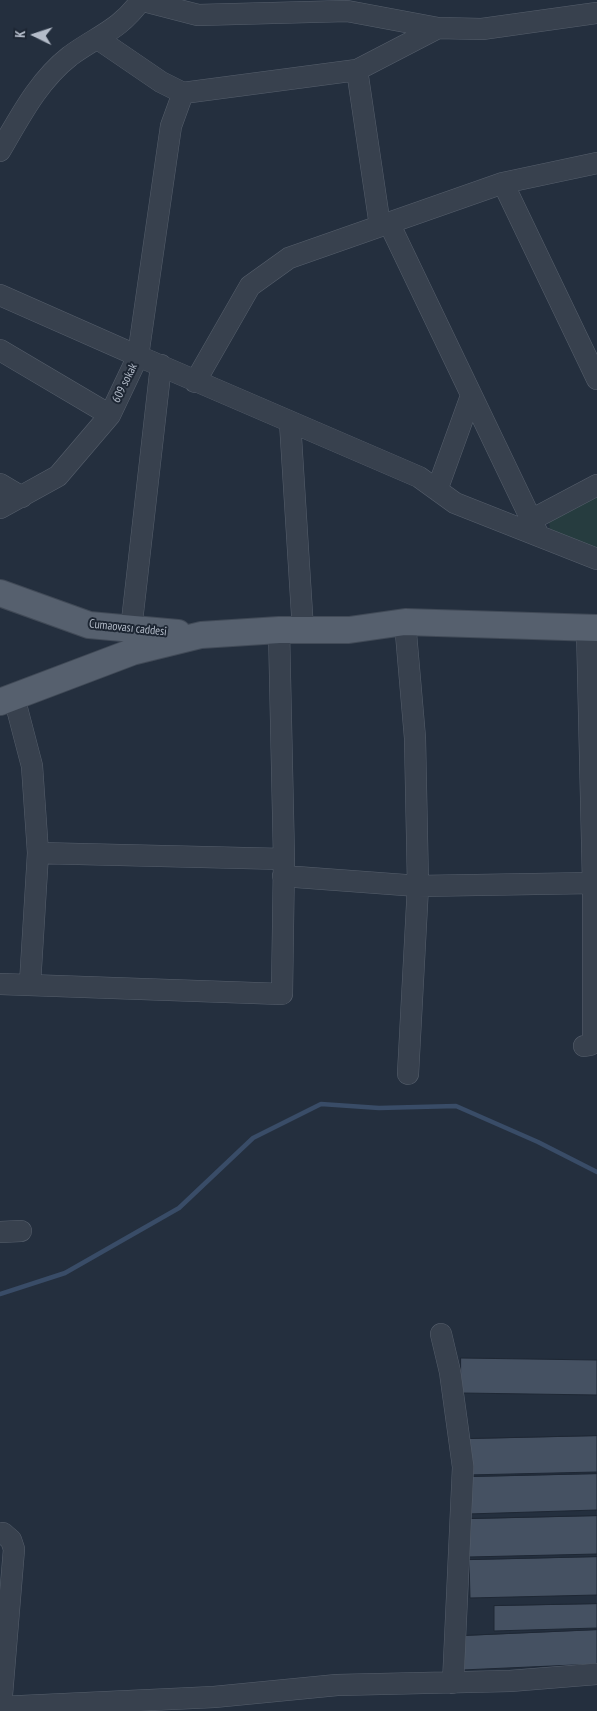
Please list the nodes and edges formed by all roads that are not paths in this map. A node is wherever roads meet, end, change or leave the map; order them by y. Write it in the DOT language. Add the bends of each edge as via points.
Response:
graph roads {
  1 [pos="141,0"];
  2 [pos="345,6"];
  3 [pos="597,14"];
  4 [pos="438,28"];
  5 [pos="98,39"];
  6 [pos="357,70"];
  7 [pos="183,93"];
  8 [pos="0,151"];
  9 [pos="597,164"];
  10 [pos="503,183"];
  11 [pos="384,225"];
  12 [pos="0,295"];
  13 [pos="0,350"];
  14 [pos="138,356"];
  15 [pos="160,365"];
  16 [pos="597,379"];
  17 [pos="195,382"];
  18 [pos="471,396"];
  19 [pos="110,415"];
  20 [pos="290,422"];
  21 [pos="0,484"];
  22 [pos="597,485"];
  23 [pos="437,490"];
  24 [pos="22,497"];
  25 [pos="0,508"];
  26 [pos="535,528"];
  27 [pos="597,559"];
  28 [pos="0,593"];
  29 [pos="405,622"];
  30 [pos="592,629"];
  31 [pos="131,630"];
  32 [pos="291,630"];
  33 [pos="201,635"];
  34 [pos="7,699"];
  35 [pos="38,853"];
  36 [pos="284,868"];
  37 [pos="595,883"];
  38 [pos="418,886"];
  39 [pos="0,984"];
  40 [pos="30,984"];
  41 [pos="584,1046"];
  42 [pos="408,1074"];
  43 [pos="21,1230"];
  44 [pos="0,1232"];
  45 [pos="441,1334"];
  46 [pos="3,1533"];
  47 [pos="597,1674"];
  48 [pos="453,1683"];
  49 [pos="206,1704"];
  50 [pos="1,1707"];
  51 [pos="74,1708"];
  1 -- 2 [label="street" via="198,15"];
  1 -- 5 [label="street" via="115,29"];
  2 -- 4 [label="street"];
  3 -- 4 [label="street" via="482,28"];
  4 -- 6 [label="street"];
  5 -- 7 [label="street" via="161,82"];
  5 -- 8 [label="street" via="70,56 42,82"];
  6 -- 7 [label="street"];
  6 -- 11 [label="street"];
  7 -- 14 [label="street" via="171,126"];
  9 -- 10 [label="street"];
  10 -- 11 [label="street"];
  10 -- 16 [label="street"];
  11 -- 17 [label="street" via="289,258 250,286"];
  11 -- 18 [label="street"];
  12 -- 14 [label="street, 609 sokak"];
  13 -- 19 [label="street"];
  14 -- 15 [label="street"];
  14 -- 19 [label="street, 609 sokak"];
  15 -- 17 [label="street"];
  15 -- 31 [label="street"];
  17 -- 20 [label="street"];
  18 -- 23 [label="street"];
  18 -- 26 [label="street"];
  19 -- 24 [label="street, 609 sokak" via="58,476"];
  20 -- 23 [label="street" via="419,477"];
  20 -- 32 [label="street"];
  21 -- 24 [label="street"];
  22 -- 26 [label="street"];
  23 -- 26 [label="street" via="455,503"];
  24 -- 25 [label="street, 609 sokak"];
  26 -- 27 [label="street"];
  28 -- 31 [label="main road, Cumaovası caddesi" via="89,625"];
  29 -- 30 [label="main road"];
  29 -- 32 [label="main road" via="348,630"];
  29 -- 38 [label="street" via="415,738"];
  30 -- 37 [label="street"];
  31 -- 33 [label="main road, Cumaovası caddesi"];
  32 -- 33 [label="main road"];
  32 -- 36 [label="street"];
  33 -- 34 [label="main road" via="132,652"];
  34 -- 35 [label="street" via="32,766"];
  35 -- 36 [label="street"];
  35 -- 40 [label="street"];
  36 -- 38 [label="street"];
  36 -- 40 [label="street" via="282,994"];
  37 -- 38 [label="street"];
  37 -- 41 [label="street" via="593,1039 590,1045"];
  38 -- 42 [label="street"];
  39 -- 40 [label="street"];
  43 -- 44 [label="street"];
  45 -- 48 [label="street" via="450,1372 463,1467"];
  46 -- 50 [label="street" via="11,1540 14,1549"];
  47 -- 48 [label="street"];
  48 -- 49 [label="street" via="337,1685"];
  49 -- 51 [label="street"];
  50 -- 51 [label="street"];
}
